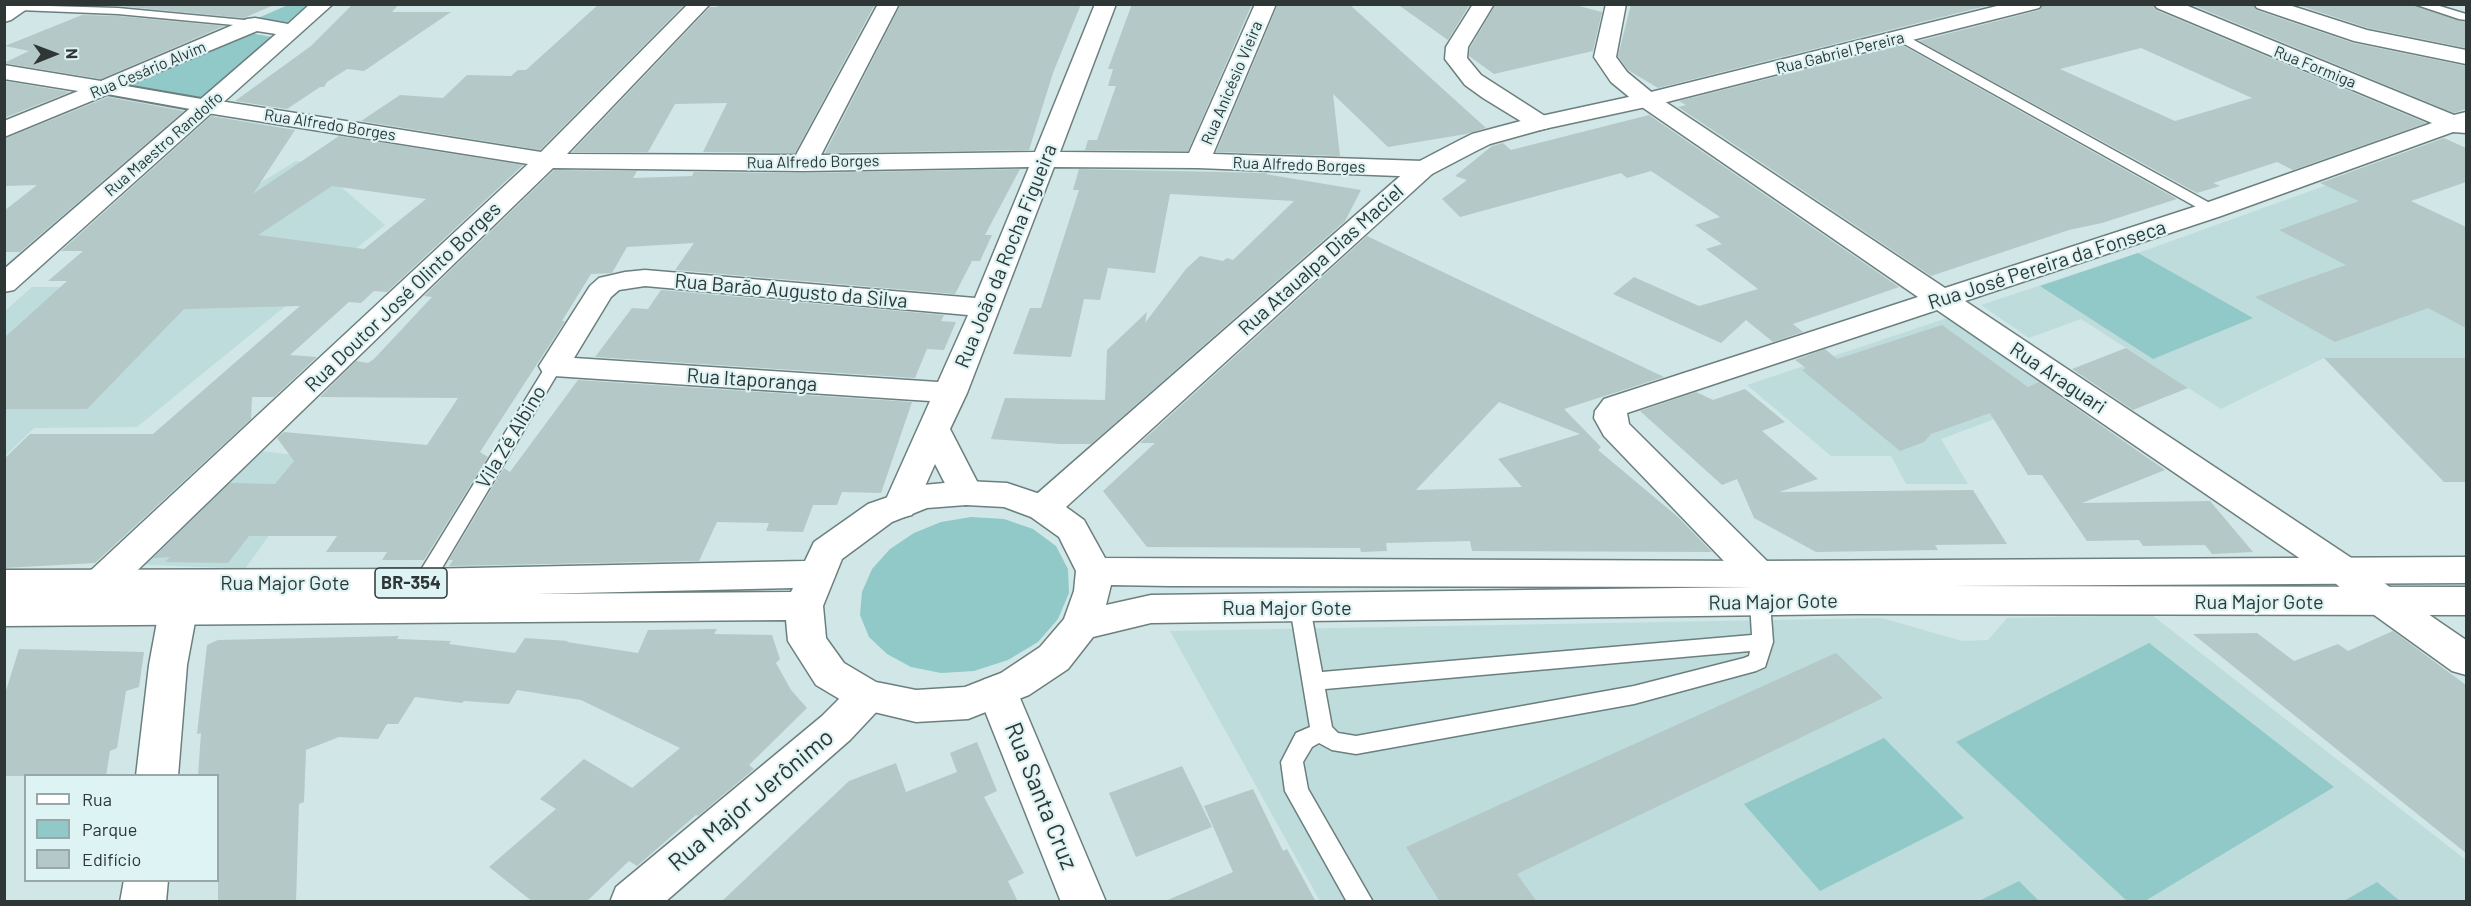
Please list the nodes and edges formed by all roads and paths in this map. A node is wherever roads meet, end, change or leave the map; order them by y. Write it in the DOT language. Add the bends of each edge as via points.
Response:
graph roads {
  1 [pos="323,4"];
  2 [pos="700,4"];
  3 [pos="889,4"];
  4 [pos="1106,4"];
  5 [pos="1266,4"];
  6 [pos="1484,4"];
  7 [pos="1616,4"];
  8 [pos="2032,4"];
  9 [pos="2164,4"];
  10 [pos="2264,4"];
  11 [pos="2419,4"];
  12 [pos="16,9"];
  13 [pos="2463,17"];
  14 [pos="255,24"];
  15 [pos="293,31"];
  16 [pos="1904,38"];
  17 [pos="2466,57"];
  18 [pos="4,72"];
  19 [pos="103,88"];
  20 [pos="1647,100"];
  21 [pos="207,106"];
  22 [pos="1540,123"];
  23 [pos="2462,124"];
  24 [pos="4,130"];
  25 [pos="1043,159"];
  26 [pos="547,160"];
  27 [pos="1198,161"];
  28 [pos="804,163"];
  29 [pos="1423,169"];
  30 [pos="2212,210"];
  31 [pos="4,284"];
  32 [pos="600,292"];
  33 [pos="1943,300"];
  34 [pos="986,308"];
  35 [pos="554,366"];
  36 [pos="951,393"];
  37 [pos="934,430"];
  38 [pos="966,493"];
  39 [pos="900,506"];
  40 [pos="1043,508"];
  41 [pos="2343,570"];
  42 [pos="2466,570"];
  43 [pos="1094,571"];
  44 [pos="101,583"];
  45 [pos="423,583"];
  46 [pos="4,584"];
  47 [pos="1759,588"];
  48 [pos="811,590"];
  49 [pos="2466,601"];
  50 [pos="2383,602"];
  51 [pos="1300,607"];
  52 [pos="178,611"];
  53 [pos="4,612"];
  54 [pos="1081,625"];
  55 [pos="1763,642"];
  56 [pos="2466,660"];
  57 [pos="1314,681"];
  58 [pos="997,691"];
  59 [pos="867,696"];
  60 [pos="1322,731"];
  61 [pos="157,774"];
  62 [pos="146,882"];
  63 [pos="143,902"];
  64 [pos="632,902"];
  65 [pos="1084,902"];
  66 [pos="1361,902"];
  1 -- 15 [label="street, Rua Maestro Randolfo"];
  2 -- 26 [label="street, Rua Doutor José Olinto Borges"];
  3 -- 28 [label="street"];
  4 -- 25 [label="street, Rua João da Rocha Figueira"];
  5 -- 27 [label="street, Rua Anicésio Vieira"];
  6 -- 22 [label="street" via="1457,47 1456,59 1473,80"];
  7 -- 20 [label="street, Rua Araguari" via="1605,57 1619,77"];
  8 -- 16 [label="street, Rua Gabriel Pereira"];
  9 -- 23 [label="street, Rua Formiga"];
  10 -- 17 [label="street" via="2362,36"];
  11 -- 13 [label="lane"];
  12 -- 14 [label="lane" via="118,11"];
  14 -- 15 [label="street"];
  14 -- 19 [label="street, Rua Cesário Alvim"];
  15 -- 21 [label="street, Rua Maestro Randolfo"];
  16 -- 20 [label="street, Rua Gabriel Pereira"];
  16 -- 30 [label="lane"];
  18 -- 19 [label="street"];
  19 -- 21 [label="street"];
  19 -- 24 [label="street, Rua Cesário Alvim"];
  20 -- 22 [label="street, Rua Ataualpa Dias Maciel"];
  20 -- 33 [label="street, Rua Araguari"];
  21 -- 26 [label="street, Rua Alfredo Borges"];
  21 -- 31 [label="street, Rua Maestro Randolfo"];
  22 -- 29 [label="street, Rua Ataualpa Dias Maciel" via="1481,139"];
  23 -- 30 [label="street, Rua José Pereira da Fonseca"];
  25 -- 27 [label="street, Rua Alfredo Borges"];
  25 -- 28 [label="street, Rua Alfredo Borges"];
  25 -- 34 [label="street, Rua João da Rocha Figueira"];
  26 -- 28 [label="street, Rua Alfredo Borges" via="615,164"];
  26 -- 44 [label="street, Rua Doutor José Olinto Borges"];
  27 -- 29 [label="street, Rua Alfredo Borges"];
  29 -- 40 [label="street, Rua Ataualpa Dias Maciel"];
  30 -- 33 [label="street, Rua José Pereira da Fonseca"];
  32 -- 34 [label="street, Rua Barão Augusto da Silva" via="609,284 645,278"];
  32 -- 35 [label="street, Vila Zé Albino"];
  33 -- 41 [label="street, Rua Araguari"];
  33 -- 47 [label="street, Rua José Pereira da Fonseca" via="1625,401 1611,411 1615,429"];
  34 -- 36 [label="street, Rua João da Rocha Figueira"];
  35 -- 36 [label="street, Rua Itaporanga"];
  35 -- 45 [label="lane, Vila Zé Albino"];
  36 -- 37 [label="street, Rua João da Rocha Figueira"];
  37 -- 38 [label="street"];
  37 -- 39 [label="street, Rua João da Rocha Figueira"];
  38 -- 39 [label="street" via="923,497"];
  38 -- 40 [label="street" via="1007,495"];
  39 -- 48 [label="street" via="880,513 827,551"];
  40 -- 43 [label="street" via="1072,529"];
  41 -- 42 [label="street, Rua Major Gote"];
  41 -- 47 [label="street, Rua Major Gote"];
  41 -- 50 [label="street, Rua Araguari"];
  43 -- 47 [label="street, Rua Major Gote"];
  43 -- 54 [label="street"];
  44 -- 45 [label="street, Rua Major Gote / BR-354"];
  44 -- 46 [label="street, Rua Major Gote / BR-354"];
  45 -- 48 [label="street, Rua Major Gote / BR-354"];
  47 -- 50 [label="street, Rua Major Gote"];
  47 -- 51 [label="street, Rua Major Gote"];
  47 -- 55 [label="lane"];
  48 -- 52 [label="street, Rua Major Gote"];
  48 -- 59 [label="street" via="807,640 830,674"];
  49 -- 50 [label="street, Rua Major Gote"];
  50 -- 56 [label="street, Rua Araguari"];
  51 -- 54 [label="street, Rua Major Gote" via="1151,609"];
  51 -- 57 [label="lane"];
  52 -- 53 [label="street, Rua Major Gote"];
  52 -- 61 [label="street"];
  54 -- 58 [label="street" via="1054,658"];
  55 -- 57 [label="lane"];
  55 -- 60 [label="lane" via="1758,661 1749,666 1634,695 1372,744 1344,745 1332,741"];
  57 -- 60 [label="lane"];
  58 -- 59 [label="street" via="968,703 916,706"];
  58 -- 65 [label="street, Rua Santa Cruz"];
  59 -- 64 [label="street, Rua Major Jerônimo" via="836,728"];
  60 -- 66 [label="lane" via="1304,740 1292,762 1298,791"];
  62 -- 63 [label="street"];
}
